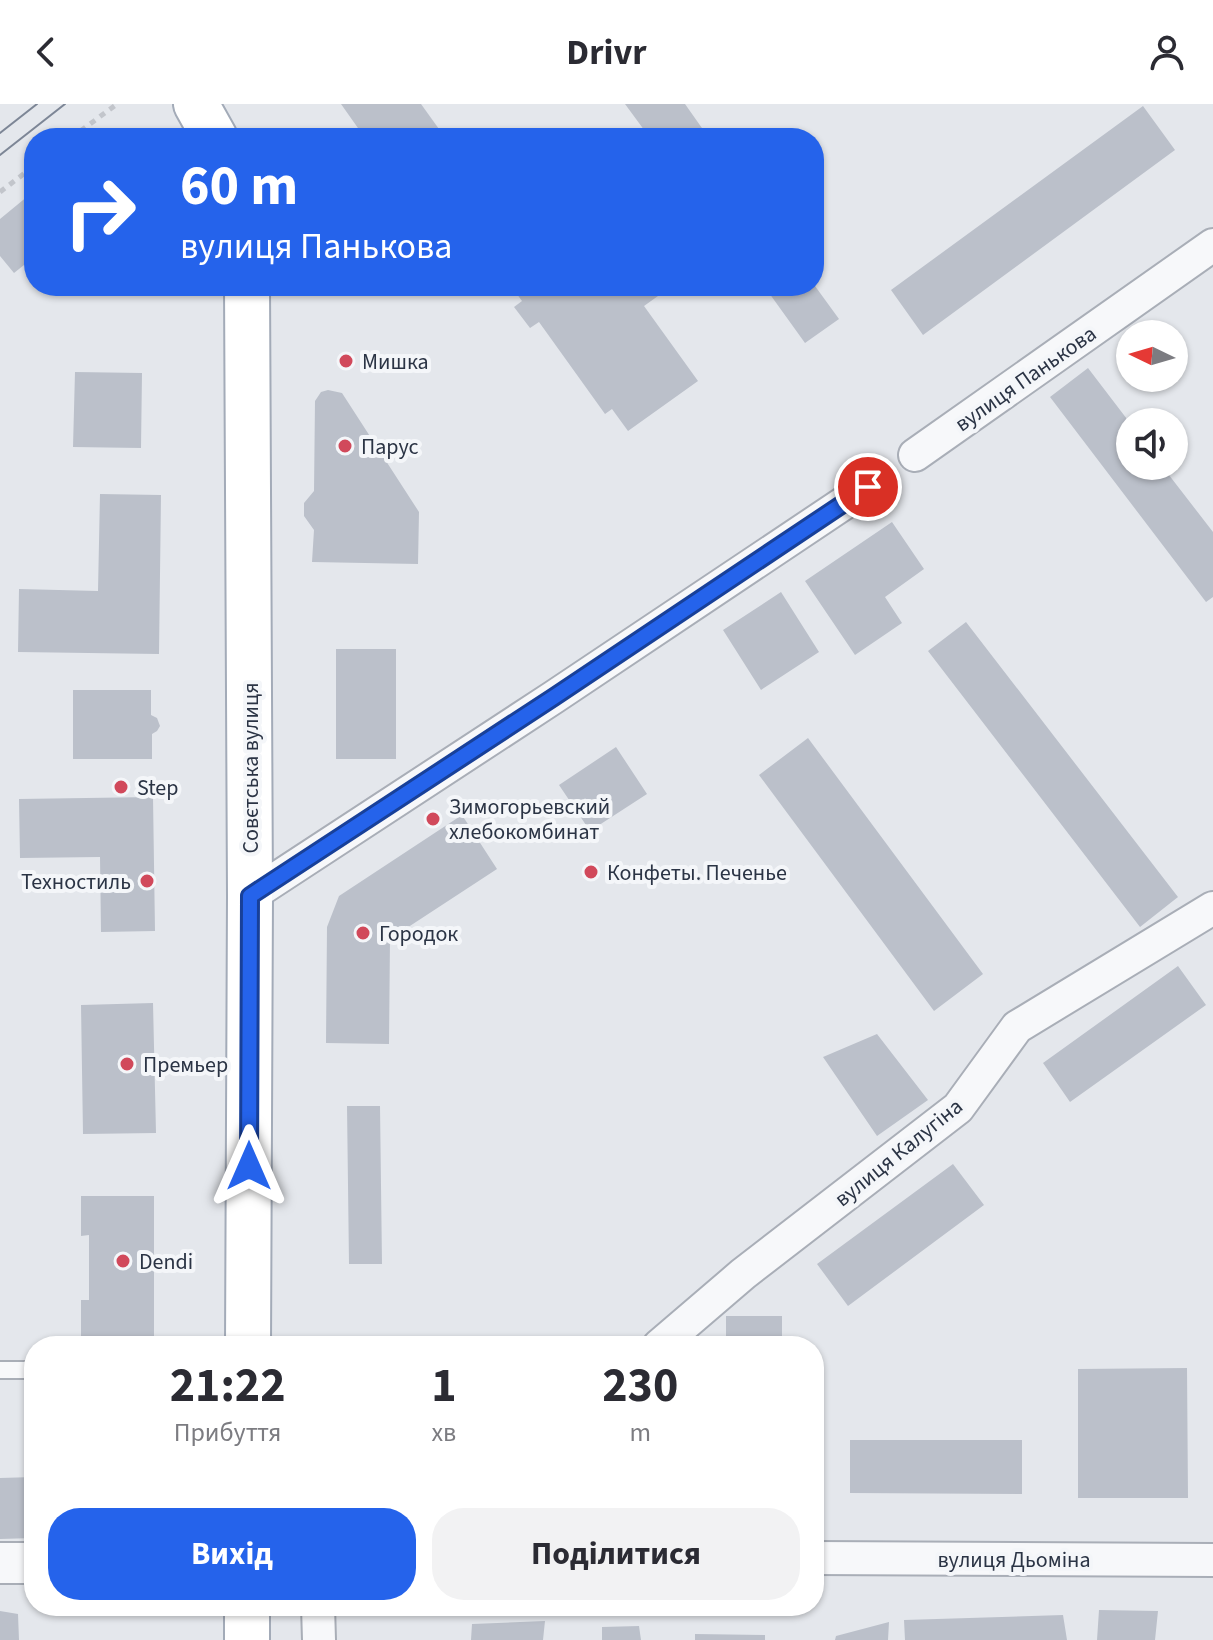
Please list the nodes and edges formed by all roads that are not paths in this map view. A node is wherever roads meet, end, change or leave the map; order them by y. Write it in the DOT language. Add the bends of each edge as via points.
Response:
graph roads {
  1 [pos="196,104"];
  2 [pos="209,128"];
  3 [pos="1213,245"];
  4 [pos="247,296"];
  5 [pos="915,455"];
  6 [pos="868,487"];
  7 [pos="250,896"];
  8 [pos="1213,908"];
  9 [pos="248,1336"];
  10 [pos="671,1336"];
  11 [pos="0,1370"];
  12 [pos="24,1370"];
  13 [pos="824,1558"];
  14 [pos="1213,1560"];
  15 [pos="0,1563"];
  16 [pos="24,1563"];
  17 [pos="247,1616"];
  18 [pos="318,1616"];
  19 [pos="247,1640"];
  20 [pos="319,1640"];
  1 -- 2 [label="main road"];
  3 -- 5 [label="street, вулиця Панькова"];
  4 -- 7 [label="main road, Совєтська вулиця"];
  6 -- 7 [label="street"];
  7 -- 9 [label="main road, Совєтська вулиця"];
  8 -- 10 [label="street, вулиця Калугіна" via="1017,1027 958,1108"];
  11 -- 12 [label="lane"];
  13 -- 14 [label="street, вулиця Дьоміна"];
  15 -- 16 [label="street"];
  17 -- 19 [label="main road"];
  18 -- 20 [label="street"];
}
